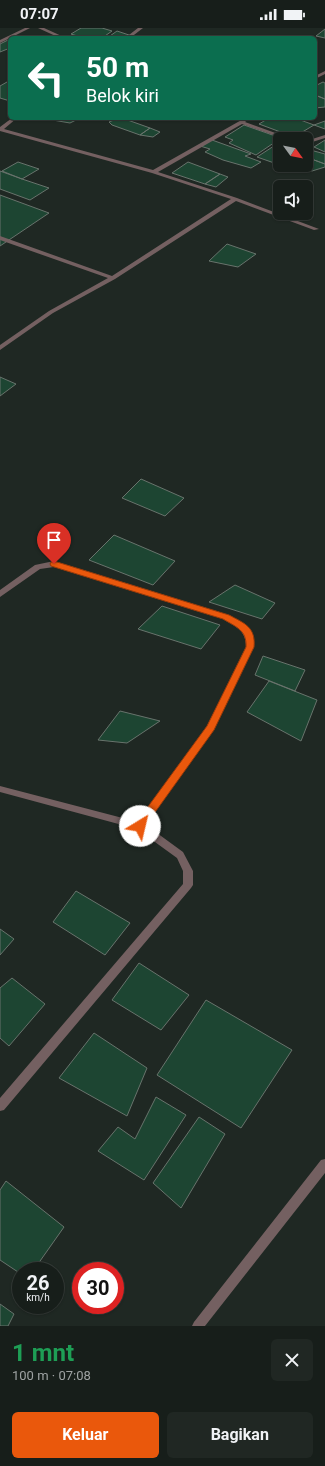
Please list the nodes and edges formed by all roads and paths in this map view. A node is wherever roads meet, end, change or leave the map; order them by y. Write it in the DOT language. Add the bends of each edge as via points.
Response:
graph roads {
  1 [pos="28,28"];
  2 [pos="40,28"];
  3 [pos="141,28"];
  4 [pos="12,36"];
  5 [pos="59,36"];
  6 [pos="130,36"];
  7 [pos="12,120"];
  8 [pos="245,120"];
  9 [pos="242,122"];
  10 [pos="0,129"];
  11 [pos="273,133"];
  12 [pos="325,136"];
  13 [pos="313,140"];
  14 [pos="154,172"];
  15 [pos="235,199"];
  16 [pos="316,229"];
  17 [pos="0,238"];
  18 [pos="113,278"];
  19 [pos="0,348"];
  20 [pos="0,594"];
  21 [pos="0,789"];
  22 [pos="140,826"];
  23 [pos="0,1106"];
  24 [pos="325,1164"];
  25 [pos="198,1326"];
  1 -- 4 [label="street"];
  2 -- 5 [label="street"];
  3 -- 6 [label="street"];
  7 -- 10 [label="street"];
  8 -- 9 [label="street"];
  9 -- 11 [label="street"];
  9 -- 14 [label="street"];
  10 -- 14 [label="street"];
  12 -- 13 [label="street"];
  14 -- 15 [label="street"];
  15 -- 16 [label="street"];
  15 -- 18 [label="street"];
  17 -- 18 [label="street"];
  18 -- 19 [label="street" via="51,312"];
  20 -- 22 [label="street" via="38,566 54,564 226,617 245,628 249,634 250,647 210,728"];
  21 -- 22 [label="street"];
  22 -- 23 [label="street" via="180,855 188,871 188,885"];
  24 -- 25 [label="street"];
}
